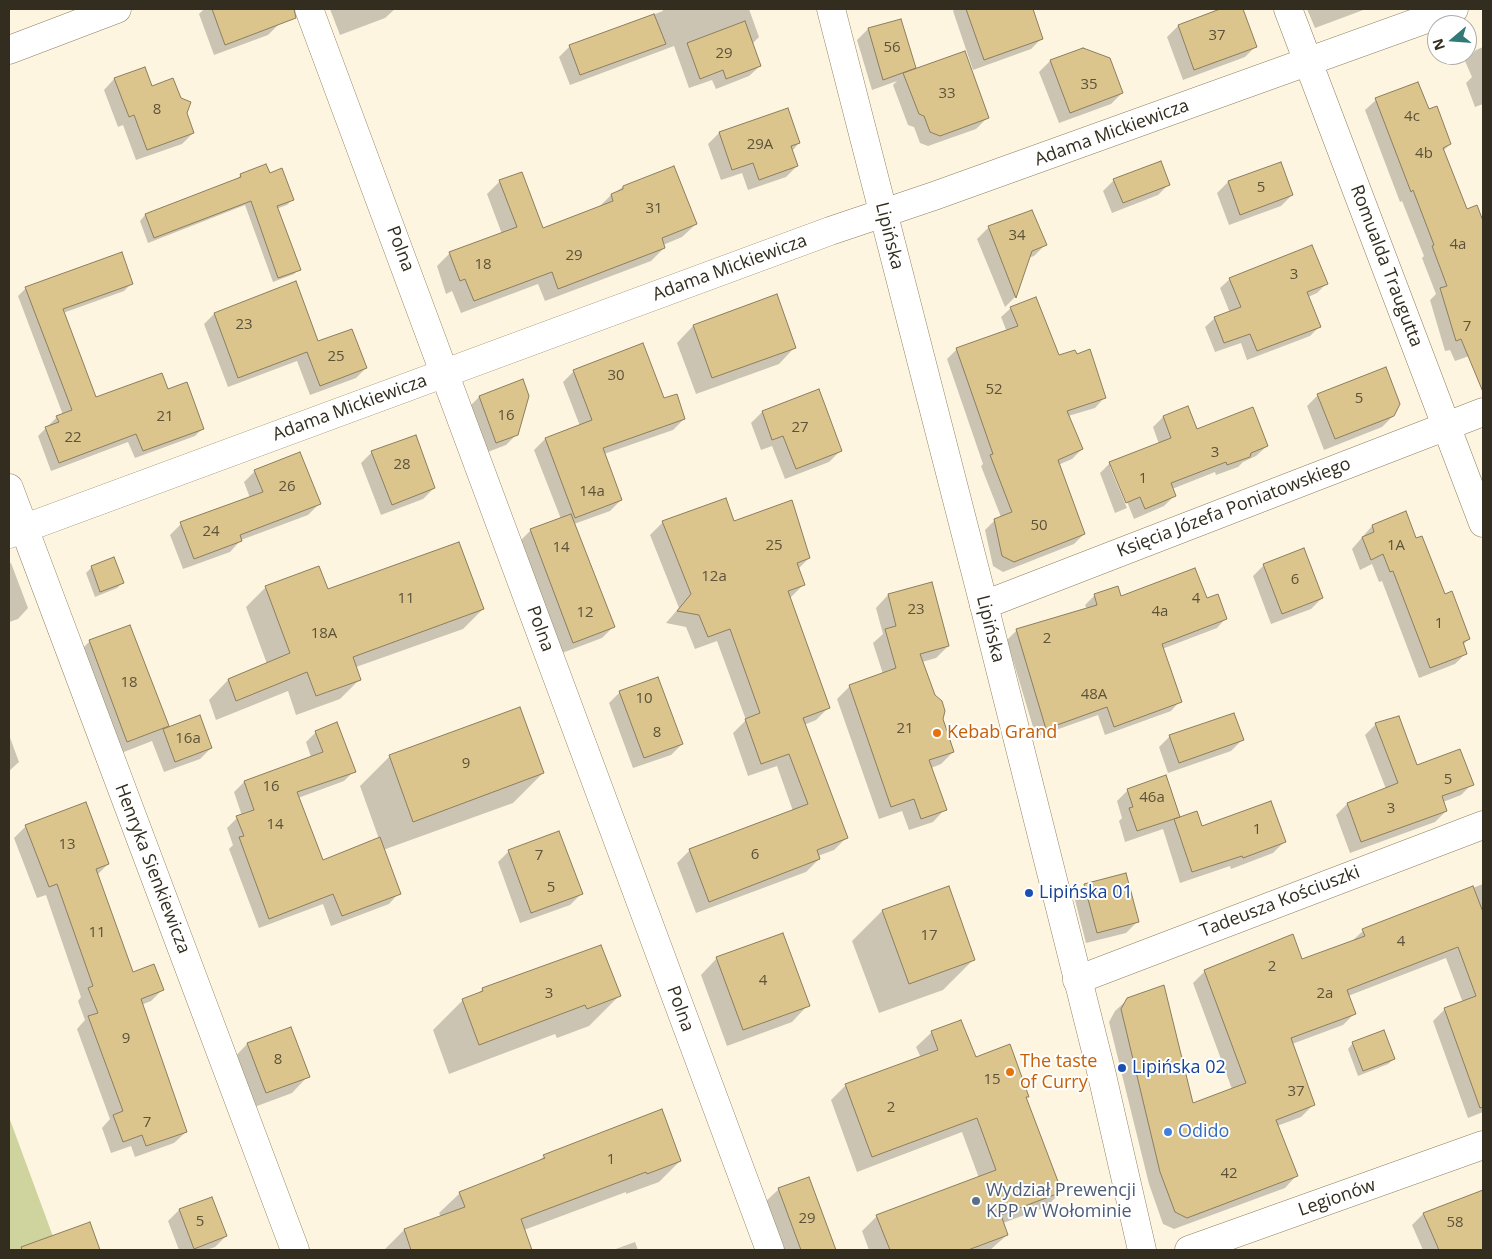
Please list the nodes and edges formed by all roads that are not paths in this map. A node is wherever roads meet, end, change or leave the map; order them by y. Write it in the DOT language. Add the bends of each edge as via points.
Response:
graph roads {
  1 [pos="117,9"];
  2 [pos="309,9"];
  3 [pos="831,9"];
  4 [pos="1288,9"];
  5 [pos="1454,9"];
  6 [pos="9,50"];
  7 [pos="1309,62"];
  8 [pos="883,213"];
  9 [pos="446,373"];
  10 [pos="1483,412"];
  11 [pos="1446,426"];
  12 [pos="9,488"];
  13 [pos="1483,523"];
  14 [pos="16,531"];
  15 [pos="984,605"];
  16 [pos="1483,824"];
  17 [pos="1077,980"];
  18 [pos="1483,1145"];
  19 [pos="295,1250"];
  20 [pos="770,1250"];
  21 [pos="1142,1250"];
  22 [pos="1189,1250"];
  1 -- 6 [label="street"];
  2 -- 9 [label="street, Polna"];
  3 -- 8 [label="street, Lipińska"];
  4 -- 7 [label="street, Romualda Traugutta"];
  5 -- 7 [label="street, Adama Mickiewicza"];
  7 -- 8 [label="street, Adama Mickiewicza"];
  7 -- 11 [label="street, Romualda Traugutta"];
  8 -- 9 [label="street, Adama Mickiewicza"];
  8 -- 15 [label="street, Lipińska"];
  9 -- 14 [label="street, Adama Mickiewicza"];
  9 -- 20 [label="street, Polna"];
  10 -- 11 [label="street, Księcia Józefa Poniatowskiego"];
  11 -- 13 [label="street, Romualda Traugutta"];
  11 -- 15 [label="street, Księcia Józefa Poniatowskiego"];
  12 -- 14 [label="street, Henryka Sienkiewicza"];
  14 -- 19 [label="street, Henryka Sienkiewicza"];
  15 -- 17 [label="street, Lipińska"];
  16 -- 17 [label="street, Tadeusza Kościuszki"];
  17 -- 21 [label="street, Lipińska"];
  18 -- 22 [label="street, Legionów"];
}
